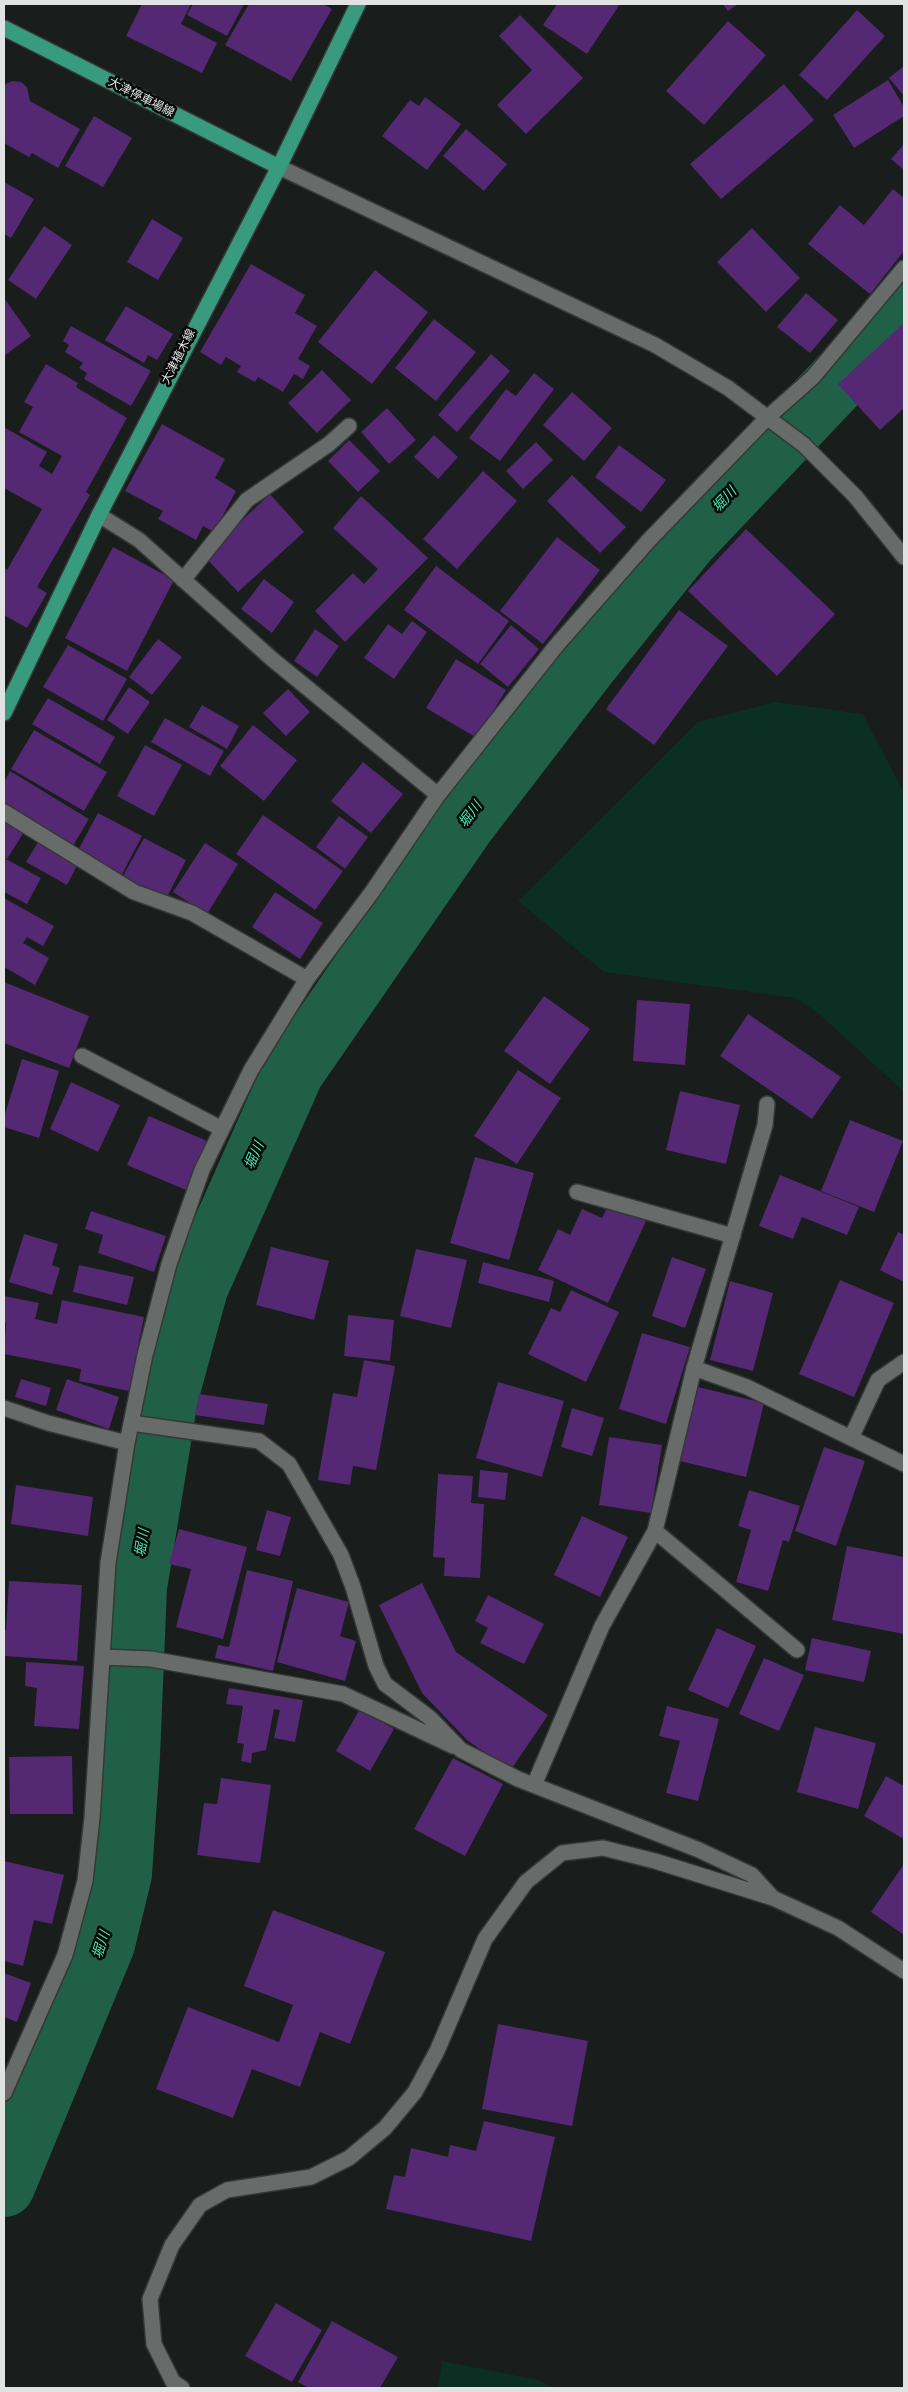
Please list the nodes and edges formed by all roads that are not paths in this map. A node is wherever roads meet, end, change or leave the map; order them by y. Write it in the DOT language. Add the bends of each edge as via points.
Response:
graph roads {
  1 [pos="358,4"];
  2 [pos="4,29"];
  3 [pos="279,167"];
  4 [pos="904,268"];
  5 [pos="773,420"];
  6 [pos="349,426"];
  7 [pos="99,515"];
  8 [pos="904,558"];
  9 [pos="183,580"];
  10 [pos="4,713"];
  11 [pos="438,795"];
  12 [pos="4,812"];
  13 [pos="307,979"];
  14 [pos="82,1056"];
  15 [pos="767,1104"];
  16 [pos="222,1129"];
  17 [pos="577,1192"];
  18 [pos="733,1236"];
  19 [pos="904,1362"];
  20 [pos="694,1368"];
  21 [pos="4,1408"];
  22 [pos="131,1423"];
  23 [pos="851,1438"];
  24 [pos="127,1443"];
  25 [pos="904,1464"];
  26 [pos="655,1531"];
  27 [pos="797,1650"];
  28 [pos="102,1657"];
  29 [pos="462,1750"];
  30 [pos="534,1785"];
  31 [pos="772,1898"];
  32 [pos="904,1971"];
  33 [pos="4,2093"];
  34 [pos="182,2388"];
  1 -- 3 [label="main road, 大津植木線"];
  2 -- 3 [label="main road, 大津停車場線"];
  3 -- 5 [label="street" via="655,345 728,388"];
  3 -- 7 [label="main road, 大津植木線"];
  4 -- 5 [label="street"];
  5 -- 8 [label="street" via="804,445 854,496"];
  5 -- 11 [label="street" via="649,540 556,646"];
  6 -- 9 [label="street" via="329,444 247,500"];
  7 -- 9 [label="street" via="139,540"];
  7 -- 10 [label="main road, 大津植木線"];
  9 -- 11 [label="street" via="272,659"];
  11 -- 13 [label="street"];
  12 -- 13 [label="street" via="134,892 192,913"];
  13 -- 16 [label="street" via="251,1070"];
  14 -- 16 [label="street"];
  15 -- 18 [label="street" via="765,1125"];
  16 -- 22 [label="street" via="202,1170 170,1264 145,1355"];
  17 -- 18 [label="street"];
  18 -- 20 [label="street"];
  19 -- 23 [label="street" via="878,1380"];
  20 -- 23 [label="street" via="747,1387"];
  20 -- 26 [label="street"];
  21 -- 24 [label="street"];
  22 -- 24 [label="street"];
  22 -- 29 [label="street" via="259,1441 289,1464 341,1555 376,1666 385,1684 430,1718"];
  23 -- 25 [label="street"];
  24 -- 28 [label="street" via="108,1563"];
  26 -- 27 [label="street"];
  26 -- 30 [label="street" via="602,1626"];
  28 -- 29 [label="street" via="151,1659 343,1694"];
  28 -- 33 [label="street" via="92,1818 84,1881 65,1955"];
  29 -- 30 [label="street"];
  30 -- 31 [label="street" via="690,1846 752,1875"];
  31 -- 32 [label="street" via="838,1928"];
  31 -- 34 [label="street" via="603,1848 562,1853 526,1882 485,1939 437,2052 415,2092 385,2128 349,2158 311,2177 227,2190 213,2197 200,2205 172,2245 150,2299 154,2344 173,2382"];
}
